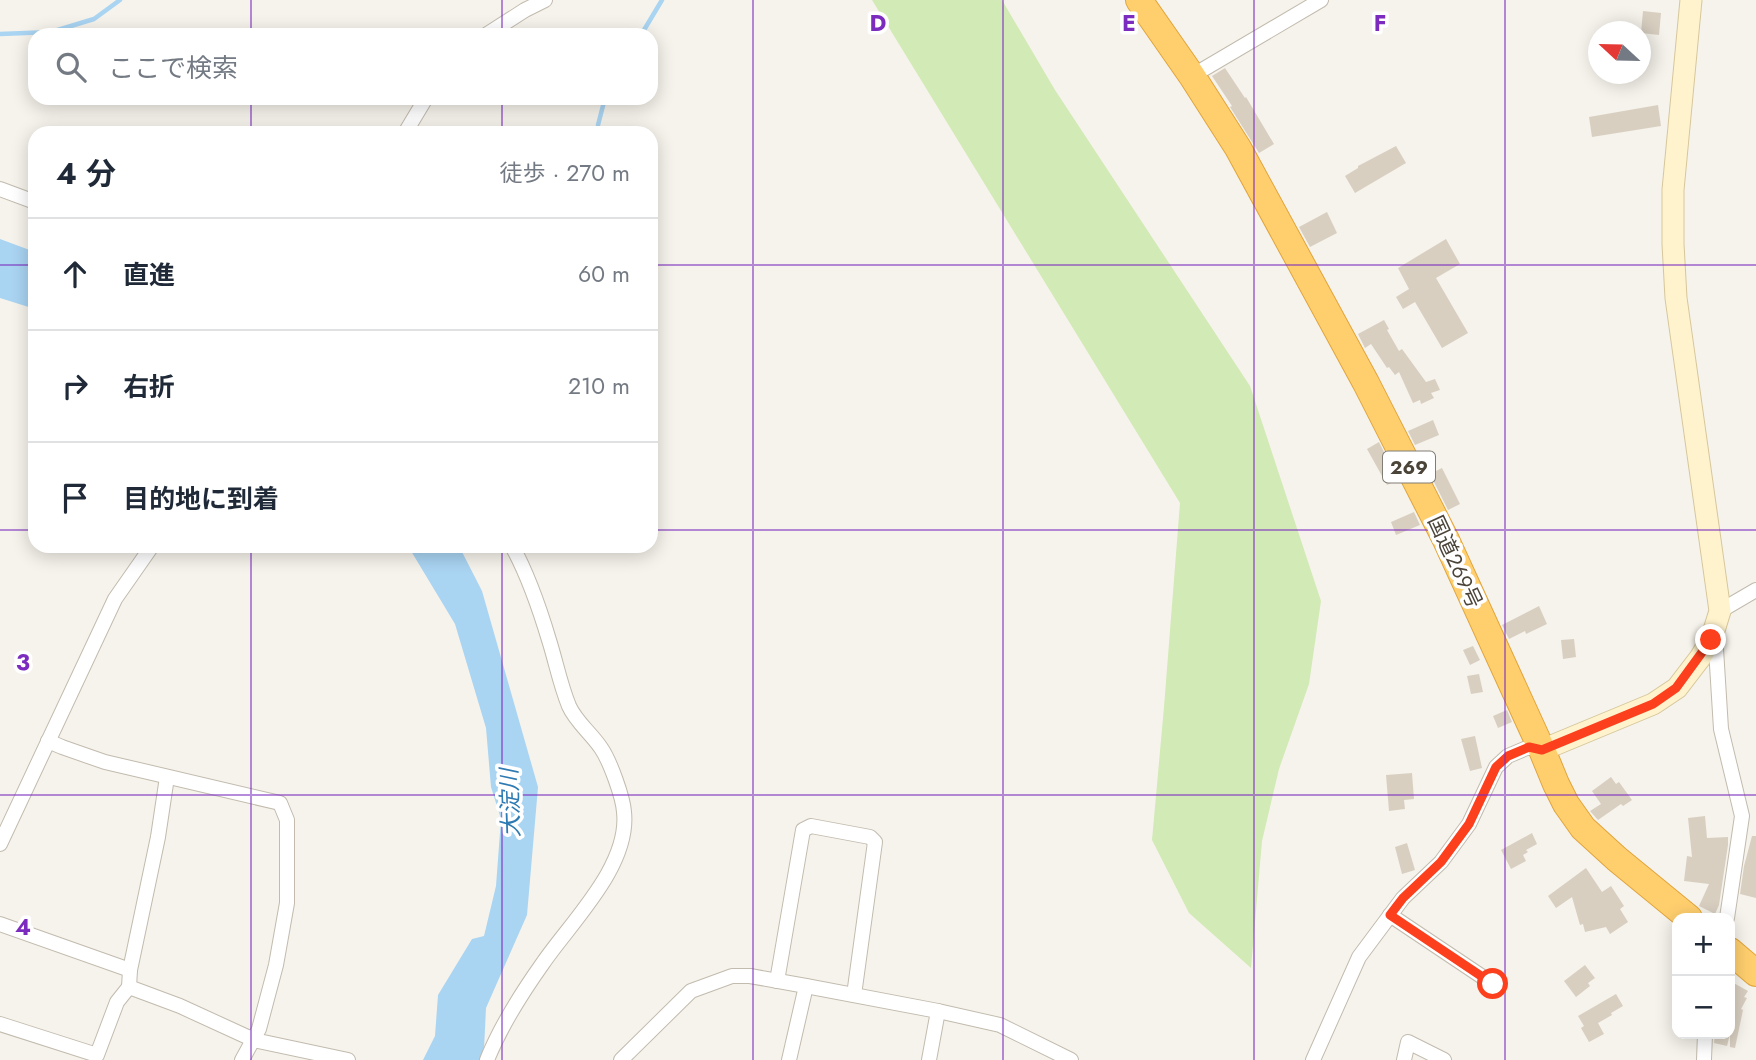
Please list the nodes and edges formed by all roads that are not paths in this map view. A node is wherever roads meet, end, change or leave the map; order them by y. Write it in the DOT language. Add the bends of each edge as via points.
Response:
graph roads {
  1 [pos="545,0"];
  2 [pos="1139,0"];
  3 [pos="1321,0"];
  4 [pos="1691,0"];
  5 [pos="497,28"];
  6 [pos="1192,76"];
  7 [pos="422,105"];
  8 [pos="409,126"];
  9 [pos="0,189"];
  10 [pos="28,199"];
  11 [pos="147,553"];
  12 [pos="516,553"];
  13 [pos="1756,590"];
  14 [pos="1718,619"];
  15 [pos="48,741"];
  16 [pos="1542,750"];
  17 [pos="167,777"];
  18 [pos="0,844"];
  19 [pos="1683,913"];
  20 [pos="1728,913"];
  21 [pos="1390,915"];
  22 [pos="0,924"];
  23 [pos="1735,955"];
  24 [pos="130,970"];
  25 [pos="1756,973"];
  26 [pos="777,981"];
  27 [pos="1493,984"];
  28 [pos="806,986"];
  29 [pos="129,987"];
  30 [pos="854,995"];
  31 [pos="938,1010"];
  32 [pos="0,1024"];
  33 [pos="1705,1039"];
  34 [pos="254,1040"];
  35 [pos="97,1058"];
  36 [pos="242,1060"];
  37 [pos="348,1060"];
  38 [pos="487,1060"];
  39 [pos="621,1060"];
  40 [pos="789,1060"];
  41 [pos="929,1060"];
  42 [pos="1071,1060"];
  43 [pos="1312,1060"];
  44 [pos="1404,1060"];
  45 [pos="1444,1060"];
  46 [pos="1704,1060"];
  1 -- 5 [label="street"];
  2 -- 6 [label="highway, 国道269号 / 269"];
  3 -- 6 [label="street"];
  4 -- 14 [label="street" via="1673,190 1674,258"];
  6 -- 16 [label="highway, 国道269号 / 269" via="1238,148 1366,383 1446,540"];
  7 -- 8 [label="street"];
  9 -- 10 [label="street"];
  11 -- 15 [label="street" via="116,599"];
  12 -- 38 [label="street" via="573,715 603,750 614,776 624,812 624,834 606,878 510,1012"];
  13 -- 14 [label="street"];
  14 -- 16 [label="street" via="1711,640 1676,688 1653,704"];
  14 -- 20 [label="street" via="1721,729 1742,816"];
  15 -- 17 [label="street" via="105,762"];
  15 -- 18 [label="street"];
  16 -- 19 [label="highway, 国道269号 / 269" via="1561,794 1583,828"];
  16 -- 21 [label="street" via="1529,747 1496,767 1469,824 1441,862"];
  17 -- 24 [label="street"];
  17 -- 34 [label="street" via="280,803 287,820 287,903 276,965"];
  21 -- 27 [label="street"];
  21 -- 43 [label="street" via="1359,957"];
  22 -- 24 [label="street"];
  23 -- 25 [label="highway"];
  24 -- 29 [label="street"];
  26 -- 28 [label="street"];
  26 -- 30 [label="street" via="803,830 811,826 870,836 875,842"];
  26 -- 39 [label="street" via="732,976 691,991"];
  28 -- 30 [label="street"];
  28 -- 40 [label="street"];
  29 -- 34 [label="street"];
  29 -- 35 [label="street" via="117,1002"];
  30 -- 31 [label="street"];
  31 -- 41 [label="street"];
  31 -- 42 [label="street" via="1000,1025"];
  32 -- 35 [label="street"];
  33 -- 46 [label="street"];
  34 -- 36 [label="street"];
  34 -- 37 [label="street"];
  44 -- 45 [label="street" via="1408,1042"];
}
